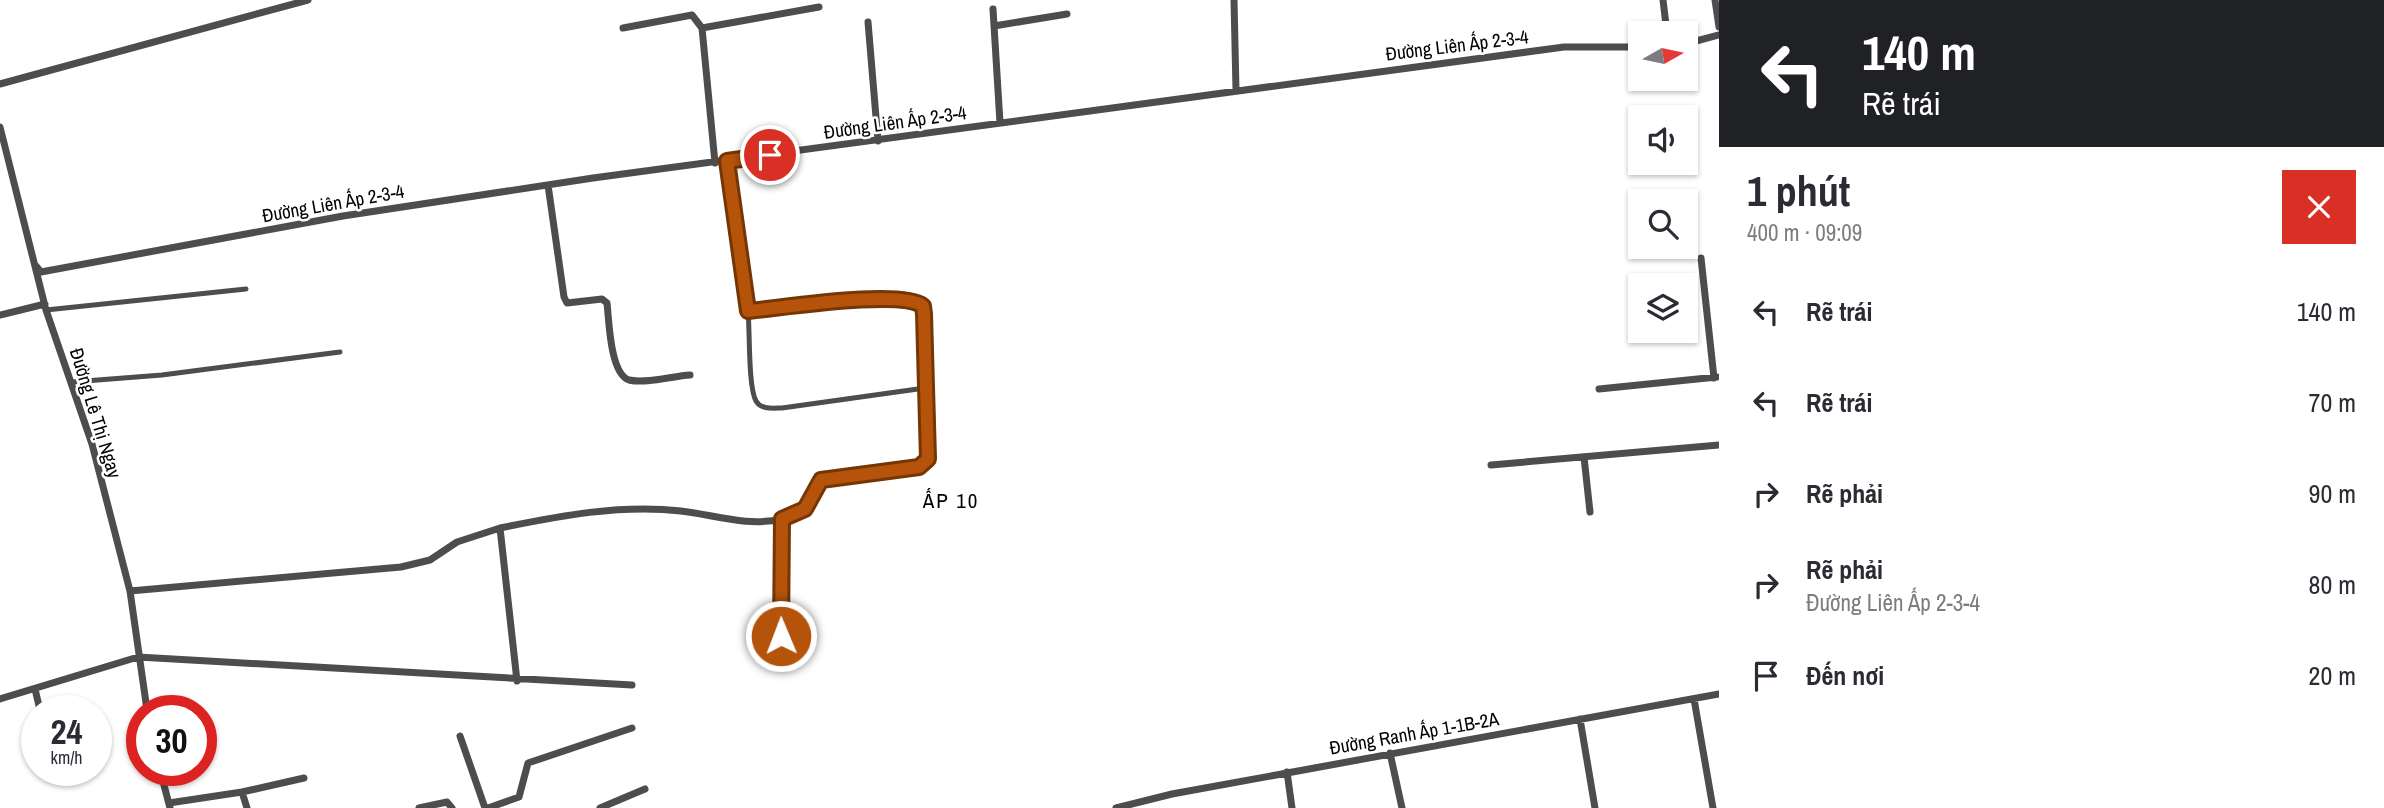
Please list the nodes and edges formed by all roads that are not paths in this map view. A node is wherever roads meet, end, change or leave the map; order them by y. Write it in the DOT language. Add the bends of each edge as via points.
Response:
graph roads {
  1 [pos="308,0"];
  2 [pos="1234,0"];
  3 [pos="1663,0"];
  4 [pos="1715,0"];
  5 [pos="819,7"];
  6 [pos="993,9"];
  7 [pos="1067,14"];
  8 [pos="1666,21"];
  9 [pos="868,22"];
  10 [pos="994,26"];
  11 [pos="1719,27"];
  12 [pos="623,28"];
  13 [pos="702,28"];
  14 [pos="1719,35"];
  15 [pos="1698,41"];
  16 [pos="1628,47"];
  17 [pos="0,84"];
  18 [pos="1237,90"];
  19 [pos="1000,123"];
  20 [pos="0,127"];
  21 [pos="2,141"];
  22 [pos="878,141"];
  23 [pos="727,161"];
  24 [pos="715,163"];
  25 [pos="548,185"];
  26 [pos="1701,258"];
  27 [pos="36,266"];
  28 [pos="246,289"];
  29 [pos="46,307"];
  30 [pos="748,311"];
  31 [pos="0,315"];
  32 [pos="340,352"];
  33 [pos="690,375"];
  34 [pos="1717,377"];
  35 [pos="72,382"];
  36 [pos="925,388"];
  37 [pos="1599,389"];
  38 [pos="1719,445"];
  39 [pos="1584,457"];
  40 [pos="1492,465"];
  41 [pos="1590,512"];
  42 [pos="782,519"];
  43 [pos="500,528"];
  44 [pos="130,591"];
  45 [pos="781,636"];
  46 [pos="138,657"];
  47 [pos="517,681"];
  48 [pos="632,685"];
  49 [pos="36,689"];
  50 [pos="1719,694"];
  51 [pos="37,695"];
  52 [pos="144,695"];
  53 [pos="0,699"];
  54 [pos="1694,699"];
  55 [pos="1580,719"];
  56 [pos="632,728"];
  57 [pos="460,736"];
  58 [pos="1390,753"];
  59 [pos="1287,772"];
  60 [pos="303,778"];
  61 [pos="164,786"];
  62 [pos="645,789"];
  63 [pos="242,792"];
  64 [pos="169,805"];
  65 [pos="247,808"];
  66 [pos="419,808"];
  67 [pos="452,808"];
  68 [pos="487,808"];
  69 [pos="600,808"];
  70 [pos="1116,808"];
  71 [pos="1292,808"];
  72 [pos="1402,808"];
  73 [pos="1595,808"];
  74 [pos="1713,808"];
  1 -- 17 [label="street"];
  2 -- 18 [label="street"];
  3 -- 8 [label="street"];
  4 -- 11 [label="street"];
  5 -- 13 [label="street"];
  6 -- 10 [label="street"];
  7 -- 10 [label="street"];
  9 -- 22 [label="street"];
  10 -- 19 [label="street"];
  12 -- 13 [label="street" via="692,15"];
  13 -- 24 [label="street"];
  14 -- 15 [label="street"];
  16 -- 18 [label="street, Đường Liên Ấp 2-3-4" via="1564,47"];
  18 -- 19 [label="street, Đường Liên Ấp 2-3-4"];
  19 -- 22 [label="street, Đường Liên Ấp 2-3-4"];
  20 -- 21 [label="street, Đường Lê Thị Ngay"];
  21 -- 27 [label="street, Đường Lê Thị Ngay"];
  22 -- 23 [label="street, Đường Liên Ấp 2-3-4"];
  23 -- 24 [label="street, Đường Liên Ấp 2-3-4"];
  23 -- 30 [label="street"];
  24 -- 25 [label="street, Đường Liên Ấp 2-3-4"];
  25 -- 27 [label="street, Đường Liên Ấp 2-3-4" via="346,215 41,272"];
  25 -- 33 [label="street" via="564,297 568,303 602,299 607,303 621,376 630,380"];
  26 -- 34 [label="street"];
  27 -- 29 [label="street, Đường Lê Thị Ngay"];
  28 -- 29 [label="lane"];
  29 -- 31 [label="street"];
  29 -- 35 [label="street, Đường Lê Thị Ngay"];
  30 -- 36 [label="street" via="880,298 916,300 924,314"];
  30 -- 36 [label="lane" via="751,380 756,401 764,407"];
  32 -- 35 [label="lane"];
  34 -- 37 [label="street"];
  35 -- 44 [label="street, Đường Lê Thị Ngay"];
  36 -- 42 [label="street" via="928,459 919,467 821,480 805,509"];
  38 -- 39 [label="street"];
  39 -- 40 [label="street"];
  39 -- 41 [label="street"];
  42 -- 43 [label="street" via="744,522 628,509"];
  42 -- 45 [label="street"];
  43 -- 44 [label="street" via="457,542 430,560 401,567"];
  43 -- 47 [label="street"];
  44 -- 46 [label="street, Đường Lê Thị Ngay"];
  46 -- 47 [label="street"];
  46 -- 49 [label="street"];
  46 -- 52 [label="street, Đường Lê Thị Ngay"];
  47 -- 48 [label="street"];
  49 -- 51 [label="street"];
  49 -- 53 [label="street"];
  50 -- 54 [label="street, Đường Ranh Ấp 1-1B-2A"];
  54 -- 55 [label="street, Đường Ranh Ấp 1-1B-2A"];
  54 -- 74 [label="street"];
  55 -- 58 [label="street, Đường Ranh Ấp 1-1B-2A"];
  55 -- 73 [label="street"];
  56 -- 68 [label="street" via="528,763 519,797"];
  57 -- 68 [label="street"];
  58 -- 59 [label="street, Đường Ranh Ấp 1-1B-2A"];
  58 -- 72 [label="street"];
  59 -- 70 [label="street, Đường Ranh Ấp 1-1B-2A"];
  59 -- 71 [label="street"];
  60 -- 63 [label="street"];
  61 -- 64 [label="street"];
  62 -- 69 [label="street"];
  63 -- 64 [label="street"];
  63 -- 65 [label="street"];
  66 -- 67 [label="street" via="447,802"];
}
